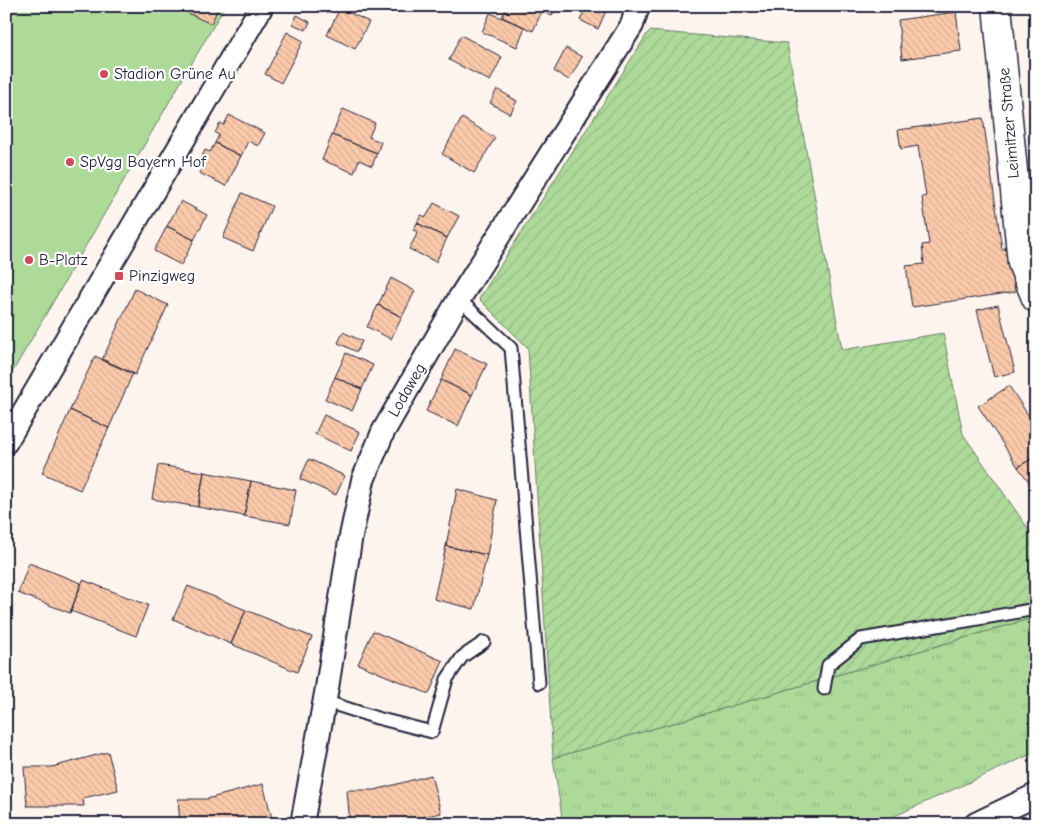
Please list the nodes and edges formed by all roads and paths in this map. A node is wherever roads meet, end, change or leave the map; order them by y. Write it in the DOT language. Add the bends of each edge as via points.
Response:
graph roads {
  1 [pos="262,6"];
  2 [pos="638,6"];
  3 [pos="998,6"];
  4 [pos="1036,298"];
  5 [pos="459,300"];
  6 [pos="6,442"];
  7 [pos="1036,609"];
  8 [pos="484,642"];
  9 [pos="539,683"];
  10 [pos="824,689"];
  11 [pos="324,701"];
  12 [pos="1036,796"];
  13 [pos="302,824"];
  14 [pos="976,824"];
  1 -- 6 [label="street"];
  2 -- 5 [label="street, Lodaweg" via="632,25"];
  3 -- 4 [label="street, Leimitzer Straße" via="1022,263"];
  5 -- 9 [label="lane" via="511,348"];
  5 -- 11 [label="street, Lodaweg" via="382,432 363,480"];
  7 -- 10 [label="lane" via="861,639 828,665"];
  8 -- 11 [label="lane" via="462,657 447,679 432,732"];
  11 -- 13 [label="street, Lodaweg"];
  12 -- 14 [label="street"];
}
